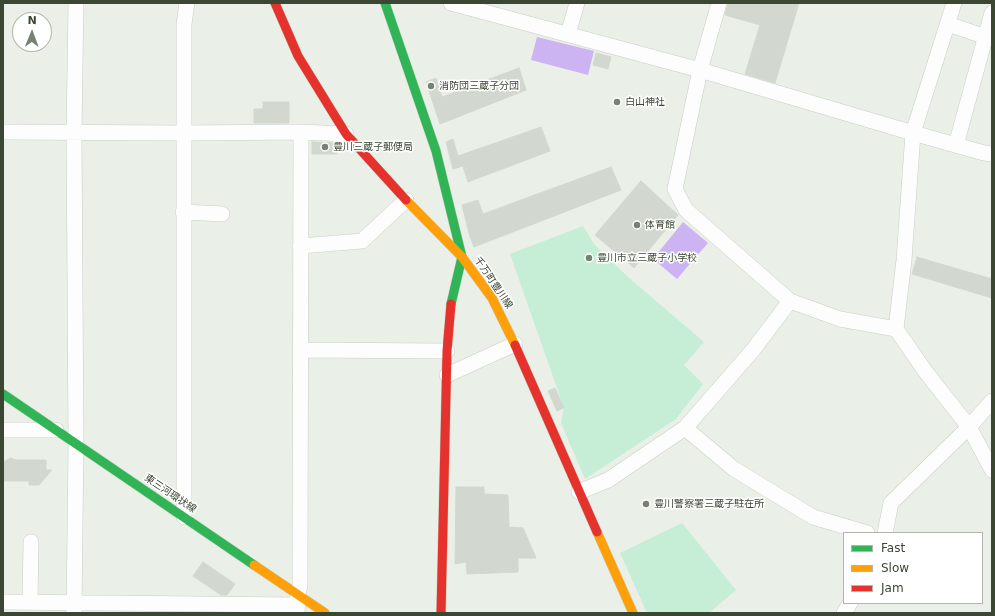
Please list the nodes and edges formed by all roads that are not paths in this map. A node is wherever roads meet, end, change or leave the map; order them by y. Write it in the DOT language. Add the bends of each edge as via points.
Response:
graph roads {
  1 [pos="76,3"];
  2 [pos="187,3"];
  3 [pos="275,3"];
  4 [pos="385,3"];
  5 [pos="451,3"];
  6 [pos="577,3"];
  7 [pos="719,3"];
  8 [pos="954,3"];
  9 [pos="992,13"];
  10 [pos="948,24"];
  11 [pos="568,34"];
  12 [pos="986,37"];
  13 [pos="700,70"];
  14 [pos="3,132"];
  15 [pos="74,132"];
  16 [pos="301,132"];
  17 [pos="184,133"];
  18 [pos="346,134"];
  19 [pos="913,134"];
  20 [pos="956,145"];
  21 [pos="992,154"];
  22 [pos="406,200"];
  23 [pos="183,212"];
  24 [pos="222,214"];
  25 [pos="300,246"];
  26 [pos="462,257"];
  27 [pos="790,301"];
  28 [pos="896,329"];
  29 [pos="515,344"];
  30 [pos="300,350"];
  31 [pos="447,351"];
  32 [pos="447,375"];
  33 [pos="3,394"];
  34 [pos="992,401"];
  35 [pos="969,427"];
  36 [pos="685,428"];
  37 [pos="3,430"];
  38 [pos="56,430"];
  39 [pos="76,443"];
  40 [pos="992,470"];
  41 [pos="579,492"];
  42 [pos="184,517"];
  43 [pos="865,532"];
  44 [pos="885,532"];
  45 [pos="31,542"];
  46 [pos="3,602"];
  47 [pos="30,602"];
  48 [pos="297,604"];
  49 [pos="74,608"];
  50 [pos="325,613"];
  51 [pos="440,613"];
  52 [pos="633,613"];
  1 -- 15 [label="street"];
  2 -- 17 [label="street" via="184,24"];
  3 -- 18 [label="main road, 千万町豊川線" via="298,56"];
  4 -- 26 [label="main road" via="436,151"];
  5 -- 11 [label="street"];
  6 -- 11 [label="street"];
  7 -- 13 [label="street"];
  8 -- 10 [label="street"];
  9 -- 12 [label="street"];
  10 -- 12 [label="street"];
  10 -- 19 [label="street"];
  11 -- 13 [label="street"];
  12 -- 20 [label="street"];
  13 -- 19 [label="street"];
  13 -- 27 [label="street" via="675,189 686,210"];
  14 -- 15 [label="street"];
  15 -- 17 [label="street"];
  15 -- 39 [label="street"];
  16 -- 17 [label="street"];
  16 -- 18 [label="street"];
  16 -- 25 [label="street"];
  17 -- 23 [label="street"];
  18 -- 22 [label="main road, 千万町豊川線"];
  19 -- 20 [label="street"];
  19 -- 28 [label="street"];
  20 -- 21 [label="street"];
  22 -- 25 [label="street" via="362,241"];
  22 -- 26 [label="main road, 千万町豊川線"];
  23 -- 24 [label="street"];
  23 -- 42 [label="street"];
  25 -- 30 [label="street"];
  26 -- 29 [label="main road, 千万町豊川線" via="492,298"];
  26 -- 31 [label="main road" via="452,298"];
  27 -- 28 [label="street" via="840,319"];
  27 -- 36 [label="street" via="753,350"];
  28 -- 35 [label="street"];
  29 -- 32 [label="street"];
  29 -- 41 [label="main road, 千万町豊川線"];
  30 -- 31 [label="street"];
  30 -- 48 [label="street" via="300,585"];
  31 -- 32 [label="main road"];
  32 -- 51 [label="main road"];
  33 -- 38 [label="main road, 東三河環状線"];
  34 -- 35 [label="street"];
  35 -- 40 [label="street"];
  35 -- 44 [label="street" via="892,503"];
  36 -- 41 [label="street" via="608,480"];
  36 -- 43 [label="street" via="734,469 813,517"];
  37 -- 38 [label="street"];
  38 -- 39 [label="main road, 東三河環状線"];
  39 -- 42 [label="main road, 東三河環状線"];
  39 -- 49 [label="street"];
  41 -- 52 [label="main road, 千万町豊川線"];
  42 -- 48 [label="main road, 東三河環状線"];
  45 -- 47 [label="street"];
  46 -- 47 [label="street"];
  47 -- 49 [label="street"];
  48 -- 49 [label="street"];
  48 -- 50 [label="main road, 東三河環状線"];
}
